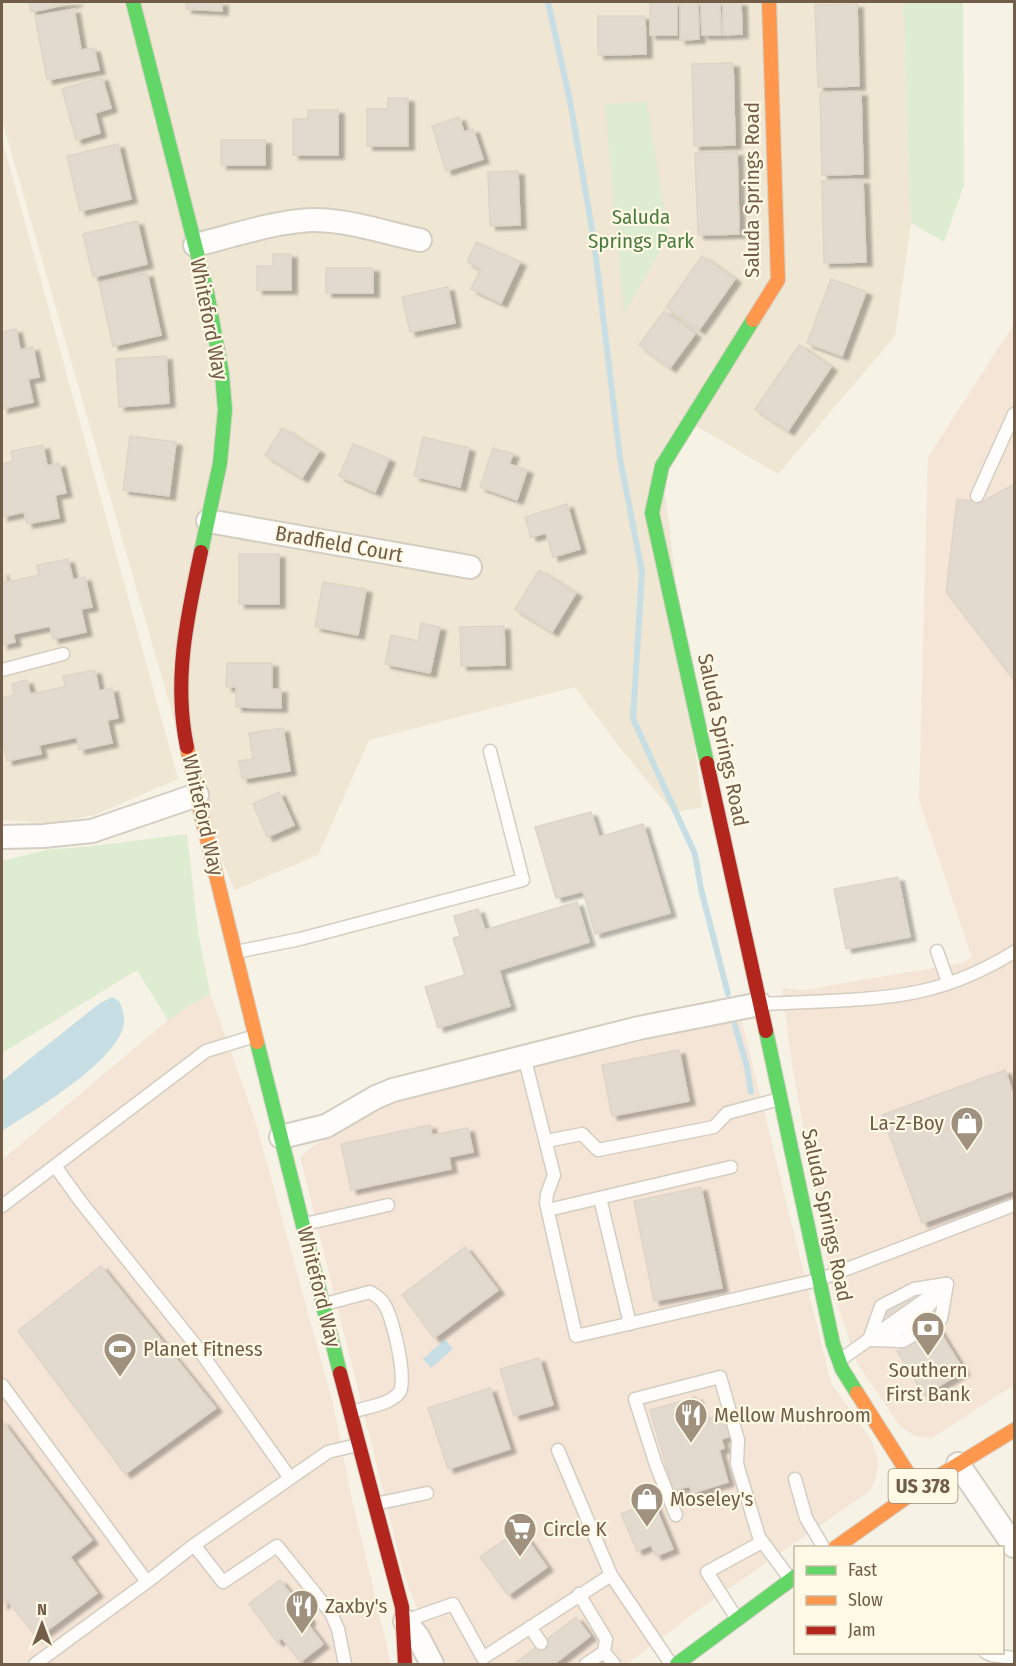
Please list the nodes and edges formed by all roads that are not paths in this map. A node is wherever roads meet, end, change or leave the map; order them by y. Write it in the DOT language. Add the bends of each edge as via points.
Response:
graph roads {
  1 [pos="133,2"];
  2 [pos="769,2"];
  3 [pos="420,240"];
  4 [pos="195,246"];
  5 [pos="1014,414"];
  6 [pos="977,496"];
  7 [pos="208,521"];
  8 [pos="470,567"];
  9 [pos="63,654"];
  10 [pos="2,670"];
  11 [pos="490,751"];
  12 [pos="197,795"];
  13 [pos="2,837"];
  14 [pos="937,951"];
  15 [pos="235,952"];
  16 [pos="1014,952"];
  17 [pos="948,982"];
  18 [pos="760,1004"];
  19 [pos="255,1035"];
  20 [pos="524,1056"];
  21 [pos="781,1099"];
  22 [pos="281,1137"];
  23 [pos="547,1141"];
  24 [pos="55,1166"];
  25 [pos="731,1167"];
  26 [pos="600,1198"];
  27 [pos="388,1205"];
  28 [pos="1014,1205"];
  29 [pos="2,1206"];
  30 [pos="548,1210"];
  31 [pos="303,1225"];
  32 [pos="818,1280"];
  33 [pos="947,1284"];
  34 [pos="323,1304"];
  35 [pos="630,1324"];
  36 [pos="869,1340"];
  37 [pos="839,1361"];
  38 [pos="2,1385"];
  39 [pos="350,1412"];
  40 [pos="1014,1430"];
  41 [pos="358,1444"];
  42 [pos="558,1450"];
  43 [pos="958,1464"];
  44 [pos="290,1478"];
  45 [pos="795,1479"];
  46 [pos="918,1489"];
  47 [pos="427,1492"];
  48 [pos="374,1505"];
  49 [pos="676,1515"];
  50 [pos="1012,1538"];
  51 [pos="762,1542"];
  52 [pos="194,1545"];
  53 [pos="823,1546"];
  54 [pos="838,1546"];
  55 [pos="611,1575"];
  56 [pos="793,1578"];
  57 [pos="147,1582"];
  58 [pos="579,1594"];
  59 [pos="738,1619"];
  60 [pos="405,1621"];
  61 [pos="530,1627"];
  62 [pos="542,1643"];
  63 [pos="604,1652"];
  64 [pos="988,1654"];
  65 [pos="1014,1658"];
  66 [pos="485,1661"];
  67 [pos="35,1665"];
  68 [pos="345,1665"];
  69 [pos="405,1665"];
  70 [pos="432,1665"];
  71 [pos="586,1665"];
  72 [pos="614,1665"];
  73 [pos="671,1665"];
  74 [pos="677,1665"];
  1 -- 4 [label="street, Whiteford Way"];
  2 -- 18 [label="street, Saluda Springs Road" via="778,280 662,466 652,513"];
  3 -- 4 [label="street" via="313,220"];
  4 -- 7 [label="street, Whiteford Way" via="216,333 225,410 220,463"];
  5 -- 6 [label="lane"];
  7 -- 8 [label="street, Bradfield Court"];
  7 -- 12 [label="street, Whiteford Way" via="188,612 182,665 186,742"];
  9 -- 10 [label="lane"];
  11 -- 15 [label="lane" via="523,880 300,939"];
  12 -- 13 [label="street" via="92,831"];
  12 -- 15 [label="street, Whiteford Way"];
  14 -- 17 [label="lane"];
  15 -- 19 [label="street, Whiteford Way"];
  16 -- 17 [label="lane"];
  17 -- 18 [label="lane" via="889,997"];
  18 -- 20 [label="street"];
  18 -- 21 [label="street, Saluda Springs Road"];
  19 -- 22 [label="street, Whiteford Way"];
  19 -- 24 [label="lane" via="206,1052"];
  20 -- 22 [label="street" via="393,1090 326,1126"];
  20 -- 23 [label="lane"];
  21 -- 23 [label="lane" via="727,1113 714,1127 598,1150 582,1134"];
  21 -- 32 [label="street, Saluda Springs Road"];
  22 -- 31 [label="street, Whiteford Way"];
  23 -- 30 [label="lane" via="554,1175 547,1194"];
  24 -- 29 [label="lane"];
  24 -- 44 [label="lane" via="197,1347"];
  25 -- 26 [label="lane"];
  26 -- 30 [label="lane"];
  26 -- 35 [label="lane"];
  27 -- 31 [label="lane"];
  28 -- 32 [label="lane"];
  30 -- 35 [label="lane" via="576,1336"];
  31 -- 34 [label="street, Whiteford Way"];
  32 -- 35 [label="lane"];
  32 -- 37 [label="street, Saluda Springs Road"];
  33 -- 36 [label="lane"];
  33 -- 36 [label="lane" via="914,1289 881,1306"];
  33 -- 36 [label="lane" via="941,1319 903,1341"];
  34 -- 39 [label="street, Whiteford Way"];
  34 -- 39 [label="lane" via="370,1292 377,1296 387,1309 403,1370 402,1388 391,1400"];
  36 -- 37 [label="lane"];
  37 -- 46 [label="street, Saluda Springs Road"];
  38 -- 57 [label="lane"];
  39 -- 41 [label="street, Whiteford Way"];
  40 -- 43 [label="street, US 378"];
  41 -- 44 [label="lane" via="328,1452"];
  41 -- 48 [label="street, Whiteford Way"];
  42 -- 55 [label="lane"];
  43 -- 46 [label="street, US 378"];
  43 -- 50 [label="street"];
  44 -- 52 [label="lane"];
  45 -- 53 [label="lane" via="806,1518"];
  46 -- 54 [label="street, US 378"];
  47 -- 48 [label="lane"];
  48 -- 60 [label="street, Whiteford Way"];
  49 -- 51 [label="lane" via="635,1399 720,1377 738,1440 737,1464"];
  51 -- 56 [label="lane"];
  51 -- 59 [label="lane" via="707,1572"];
  52 -- 57 [label="lane"];
  52 -- 68 [label="lane" via="223,1582 276,1546 331,1613"];
  55 -- 58 [label="lane"];
  55 -- 73 [label="lane"];
  56 -- 59 [label="street"];
  57 -- 67 [label="lane"];
  58 -- 61 [label="lane"];
  58 -- 63 [label="lane" via="606,1639"];
  59 -- 74 [label="street"];
  60 -- 66 [label="lane" via="453,1604"];
  60 -- 69 [label="street, Whiteford Way"];
  60 -- 70 [label="street, Whiteford Way"];
  61 -- 62 [label="lane"];
  61 -- 66 [label="lane"];
  63 -- 71 [label="lane"];
  63 -- 72 [label="lane"];
  64 -- 65 [label="lane"];
}
